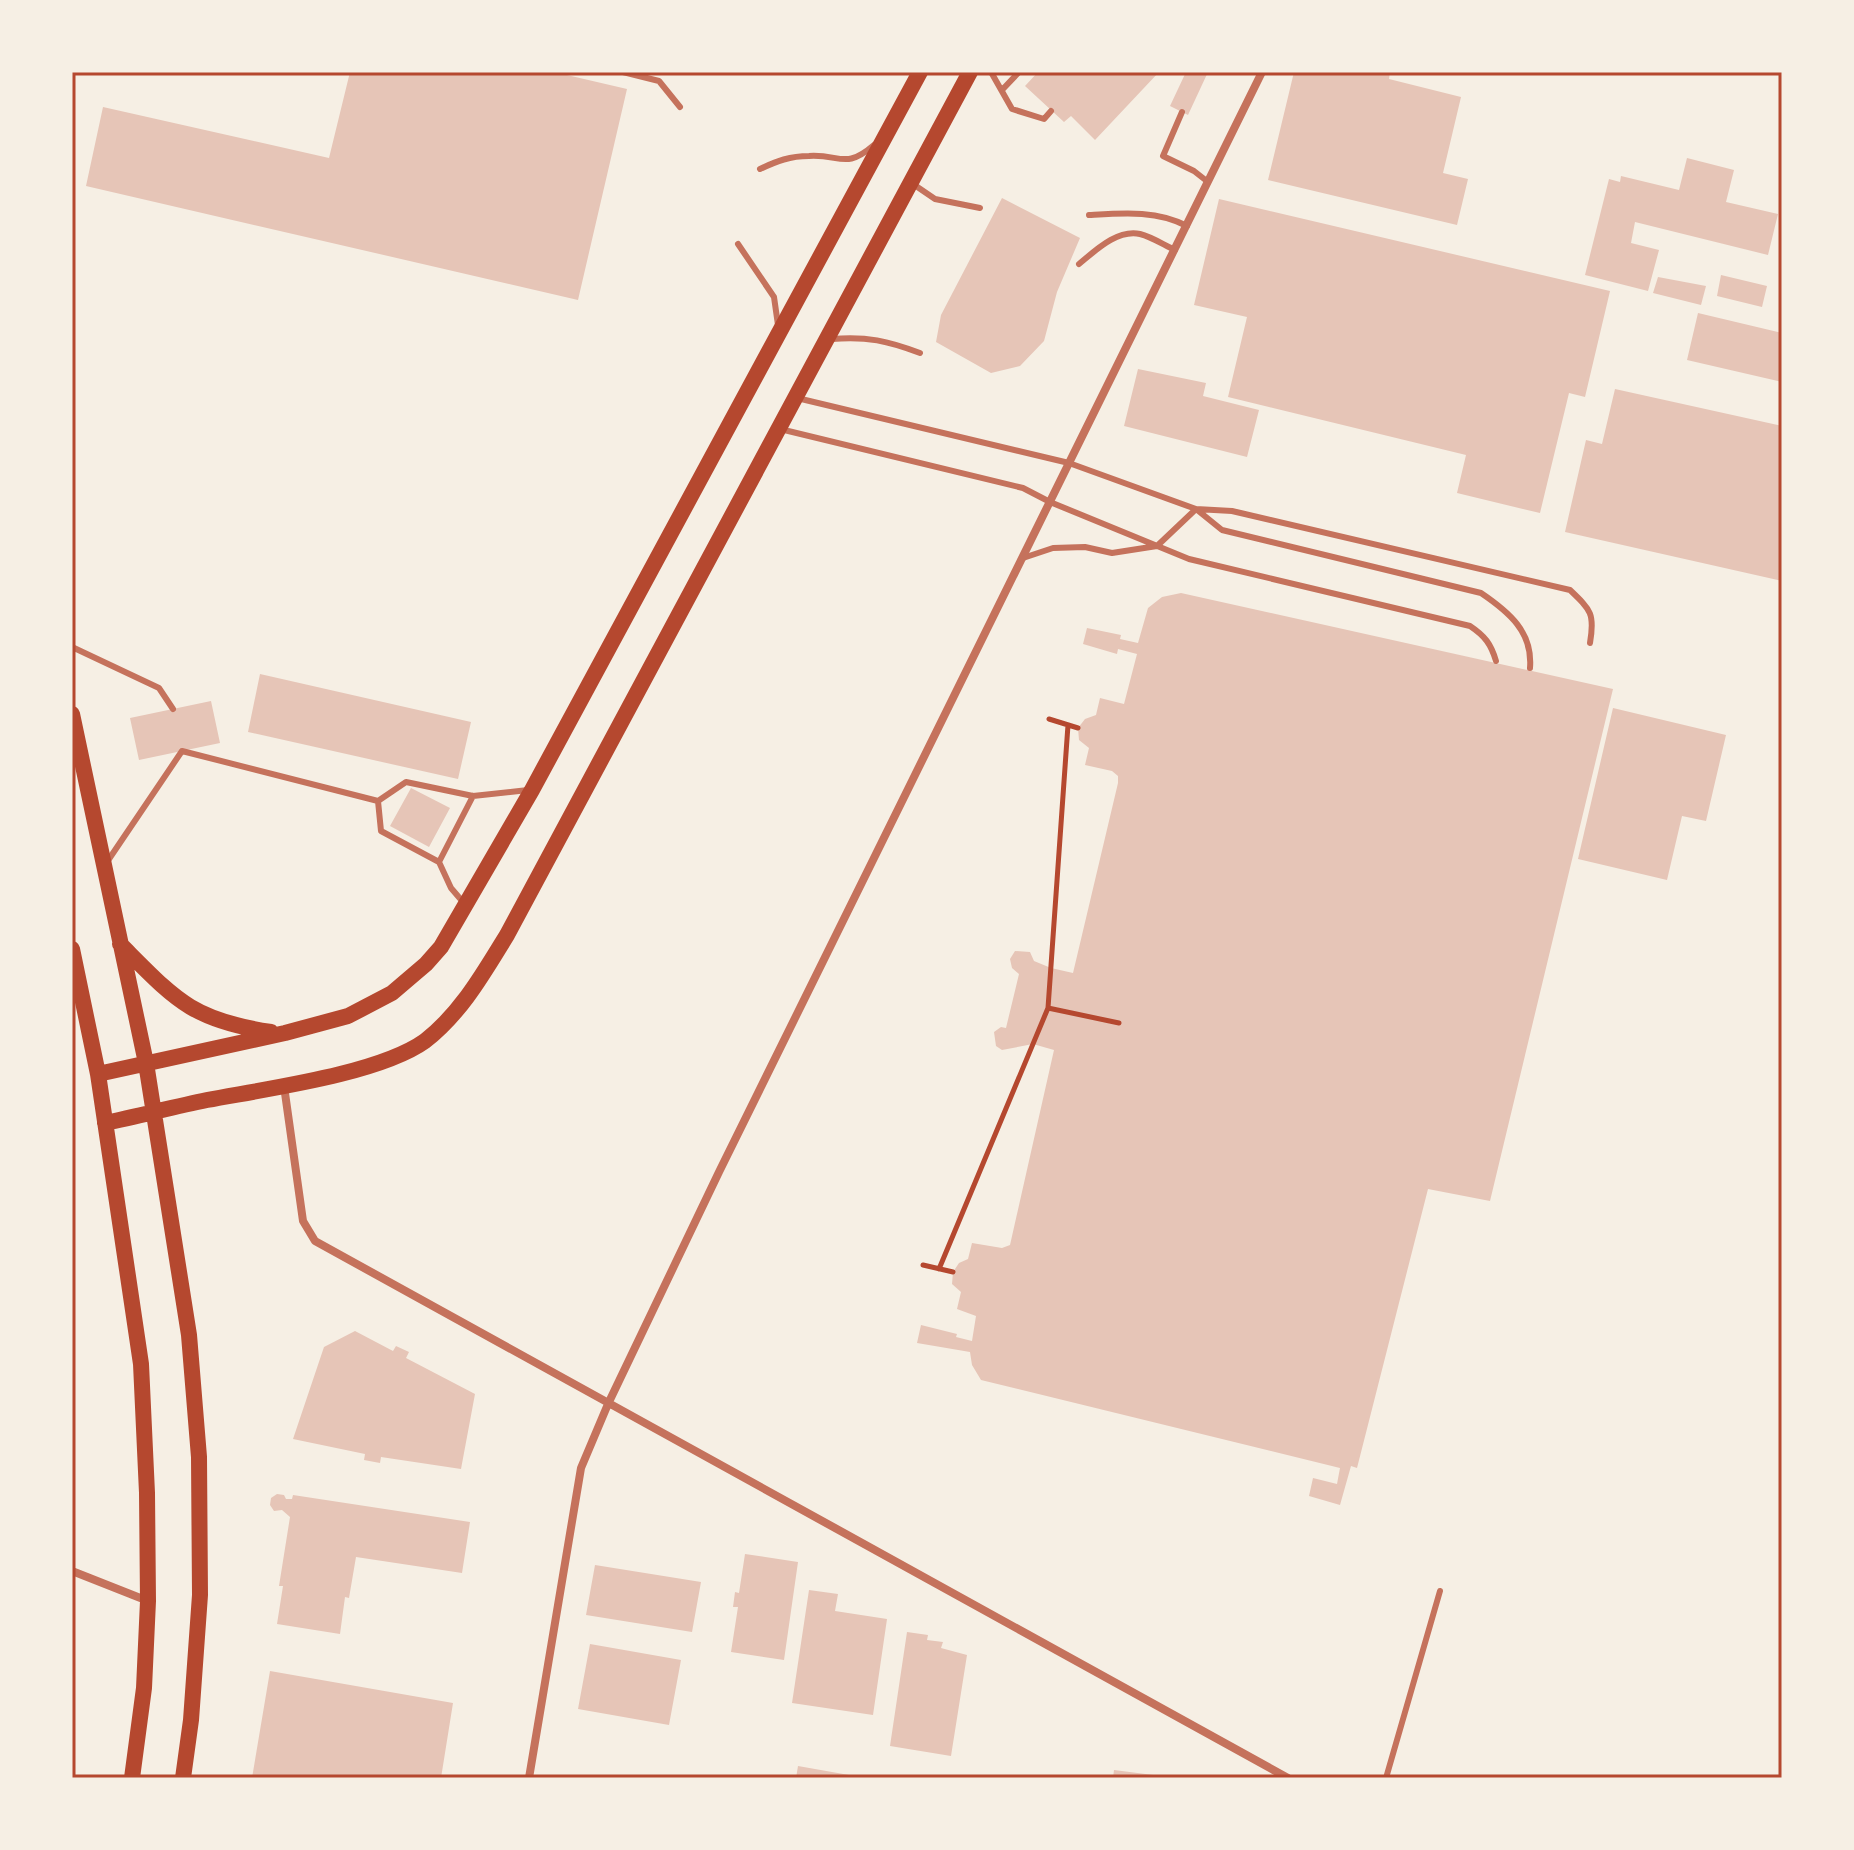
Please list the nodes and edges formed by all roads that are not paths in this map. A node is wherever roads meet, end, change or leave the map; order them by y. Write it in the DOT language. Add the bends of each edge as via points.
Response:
graph roads {
  1 [pos="623,72"];
  2 [pos="920,72"];
  3 [pos="970,72"];
  4 [pos="991,72"];
  5 [pos="1019,72"];
  6 [pos="1262,72"];
  7 [pos="1002,90"];
  8 [pos="680,107"];
  9 [pos="1051,111"];
  10 [pos="1182,112"];
  11 [pos="886,135"];
  12 [pos="760,169"];
  13 [pos="1208,182"];
  14 [pos="911,183"];
  15 [pos="980,208"];
  16 [pos="1089,215"];
  17 [pos="1187,226"];
  18 [pos="738,244"];
  19 [pos="1175,250"];
  20 [pos="1079,264"];
  21 [pos="778,335"];
  22 [pos="828,339"];
  23 [pos="920,353"];
  24 [pos="797,398"];
  25 [pos="780,429"];
  26 [pos="1069,463"];
  27 [pos="1050,502"];
  28 [pos="1196,509"];
  29 [pos="1157,546"];
  30 [pos="1022,559"];
  31 [pos="1590,643"];
  32 [pos="72,647"];
  33 [pos="1496,661"];
  34 [pos="1530,668"];
  35 [pos="173,709"];
  36 [pos="72,714"];
  37 [pos="532,790"];
  38 [pos="473,796"];
  39 [pos="378,801"];
  40 [pos="439,862"];
  41 [pos="103,869"];
  42 [pos="465,905"];
  43 [pos="120,943"];
  44 [pos="72,949"];
  45 [pos="285,1033"];
  46 [pos="146,1063"];
  47 [pos="98,1074"];
  48 [pos="284,1086"];
  49 [pos="154,1113"];
  50 [pos="105,1123"];
  51 [pos="608,1404"];
  52 [pos="72,1571"];
  53 [pos="1440,1591"];
  54 [pos="148,1601"];
  55 [pos="132,1778"];
  56 [pos="183,1778"];
  57 [pos="529,1778"];
  58 [pos="1288,1778"];
  59 [pos="1386,1778"];
  1 -- 8 [label="lane" via="659,81"];
  2 -- 11 [label="main road"];
  3 -- 14 [label="main road"];
  4 -- 7 [label="lane"];
  5 -- 7 [label="lane"];
  6 -- 13 [label="street"];
  7 -- 9 [label="lane" via="1012,109 1044,119"];
  10 -- 13 [label="lane" via="1163,156"];
  11 -- 12 [label="lane" via="847,161 812,155"];
  11 -- 21 [label="main road"];
  13 -- 17 [label="street"];
  14 -- 15 [label="lane" via="935,199"];
  14 -- 22 [label="main road"];
  16 -- 17 [label="lane" via="1171,217"];
  17 -- 19 [label="street"];
  18 -- 21 [label="lane" via="774,297"];
  19 -- 20 [label="lane" via="1138,233 1123,235"];
  19 -- 26 [label="street"];
  21 -- 37 [label="main road"];
  22 -- 23 [label="lane" via="885,340"];
  22 -- 24 [label="main road"];
  24 -- 25 [label="main road"];
  24 -- 26 [label="lane"];
  25 -- 27 [label="lane" via="1023,488"];
  25 -- 48 [label="main road" via="475,987 443,1026 421,1043 371,1064"];
  26 -- 27 [label="street"];
  26 -- 28 [label="lane"];
  27 -- 29 [label="lane"];
  27 -- 30 [label="street"];
  28 -- 29 [label="lane"];
  28 -- 31 [label="lane" via="1232,511 1570,590 1594,619"];
  28 -- 34 [label="lane" via="1222,530 1481,593 1520,626 1531,653"];
  29 -- 30 [label="lane" via="1112,553 1053,548"];
  29 -- 33 [label="lane" via="1189,559 1470,626 1492,646"];
  30 -- 51 [label="street"];
  32 -- 35 [label="lane" via="159,688"];
  36 -- 41 [label="main road"];
  37 -- 38 [label="lane"];
  37 -- 42 [label="main road"];
  38 -- 39 [label="lane" via="406,782"];
  38 -- 40 [label="lane"];
  39 -- 40 [label="lane" via="381,831"];
  39 -- 41 [label="lane" via="182,751"];
  40 -- 42 [label="lane"];
  41 -- 43 [label="main road"];
  42 -- 45 [label="main road" via="441,947 392,993 348,1016"];
  43 -- 45 [label="main road" via="195,1011 241,1027"];
  43 -- 46 [label="main road"];
  44 -- 47 [label="main road"];
  45 -- 46 [label="main road"];
  46 -- 47 [label="main road"];
  46 -- 49 [label="main road"];
  47 -- 50 [label="main road"];
  48 -- 49 [label="main road"];
  48 -- 51 [label="street" via="303,1221 315,1241"];
  49 -- 50 [label="main road"];
  49 -- 56 [label="main road" via="189,1335 199,1457 200,1595"];
  50 -- 54 [label="main road" via="141,1364"];
  51 -- 57 [label="street" via="581,1468"];
  51 -- 58 [label="street"];
  52 -- 54 [label="street"];
  53 -- 59 [label="lane"];
  54 -- 55 [label="main road"];
}
